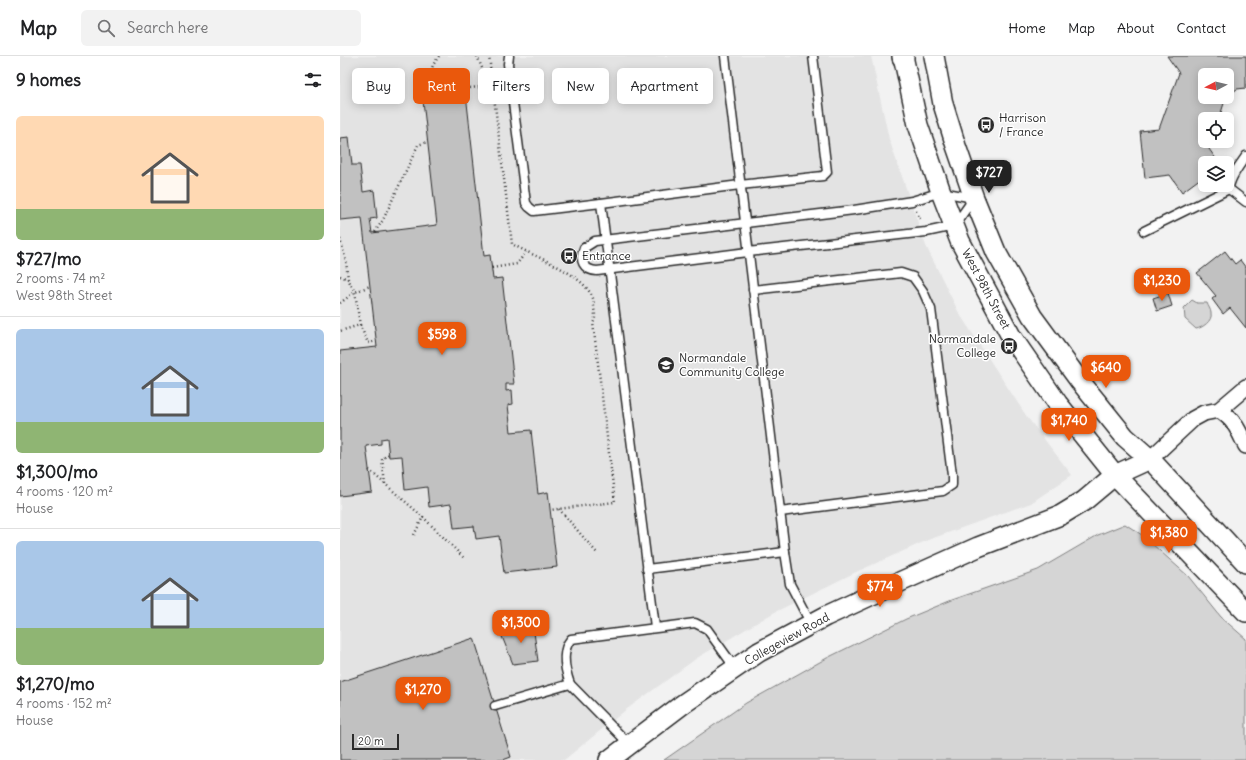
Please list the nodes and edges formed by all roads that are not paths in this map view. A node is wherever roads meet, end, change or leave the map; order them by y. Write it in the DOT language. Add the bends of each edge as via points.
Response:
graph roads {
  1 [pos="509,56"];
  2 [pos="725,56"];
  3 [pos="813,56"];
  4 [pos="903,56"];
  5 [pos="934,56"];
  6 [pos="1246,156"];
  7 [pos="1234,174"];
  8 [pos="740,185"];
  9 [pos="941,192"];
  10 [pos="1223,192"];
  11 [pos="1233,192"];
  12 [pos="974,198"];
  13 [pos="1246,202"];
  14 [pos="602,203"];
  15 [pos="745,223"];
  16 [pos="954,226"];
  17 [pos="1144,231"];
  18 [pos="606,240"];
  19 [pos="748,252"];
  20 [pos="609,270"];
  21 [pos="753,290"];
  22 [pos="1246,387"];
  23 [pos="1219,410"];
  24 [pos="1246,446"];
  25 [pos="1150,459"];
  26 [pos="1115,475"];
  27 [pos="780,512"];
  28 [pos="785,552"];
  29 [pos="1246,563"];
  30 [pos="647,569"];
  31 [pos="1246,612"];
  32 [pos="811,624"];
  33 [pos="655,627"];
  34 [pos="735,668"];
  35 [pos="570,684"];
  36 [pos="495,706"];
  37 [pos="629,744"];
  38 [pos="609,760"];
  1 -- 14 [label="lane" via="526,203 534,211"];
  2 -- 8 [label="lane"];
  3 -- 8 [label="lane" via="827,172 823,176"];
  4 -- 9 [label="street, West 98th Street" via="918,125"];
  5 -- 12 [label="street" via="943,104"];
  6 -- 7 [label="lane"];
  8 -- 14 [label="lane"];
  8 -- 15 [label="lane"];
  9 -- 12 [label="lane"];
  9 -- 15 [label="lane" via="912,201"];
  9 -- 16 [label="street, West 98th Street"];
  10 -- 17 [label="lane"];
  11 -- 13 [label="lane"];
  12 -- 16 [label="lane"];
  12 -- 25 [label="street" via="996,252 1032,316 1125,437"];
  14 -- 18 [label="lane"];
  15 -- 18 [label="lane"];
  15 -- 19 [label="lane"];
  16 -- 19 [label="lane" via="926,232"];
  16 -- 26 [label="street, West 98th Street" via="1011,336 1058,404"];
  18 -- 20 [label="lane"];
  18 -- 20 [label="lane" via="588,245 581,257 588,269"];
  19 -- 20 [label="lane"];
  19 -- 21 [label="lane"];
  20 -- 30 [label="lane"];
  21 -- 27 [label="lane"];
  21 -- 27 [label="lane" via="901,273 913,277 931,309 951,467 952,485 943,491"];
  22 -- 23 [label="street"];
  23 -- 24 [label="street" via="1229,416"];
  23 -- 25 [label="street" via="1204,413 1193,419"];
  25 -- 26 [label="street, Collegeview Road"];
  25 -- 29 [label="street"];
  26 -- 31 [label="street, West 98th Street"];
  26 -- 32 [label="street, Collegeview Road" via="1084,501 1061,515 978,547"];
  27 -- 28 [label="lane"];
  28 -- 30 [label="lane"];
  28 -- 32 [label="lane" via="790,584"];
  30 -- 33 [label="lane"];
  32 -- 34 [label="street, Collegeview Road"];
  33 -- 34 [label="lane" via="696,623 707,629"];
  33 -- 35 [label="lane" via="571,639 565,657"];
  34 -- 37 [label="street, Collegeview Road"];
  35 -- 36 [label="lane"];
  35 -- 37 [label="lane"];
  37 -- 38 [label="street, Collegeview Road"];
}
